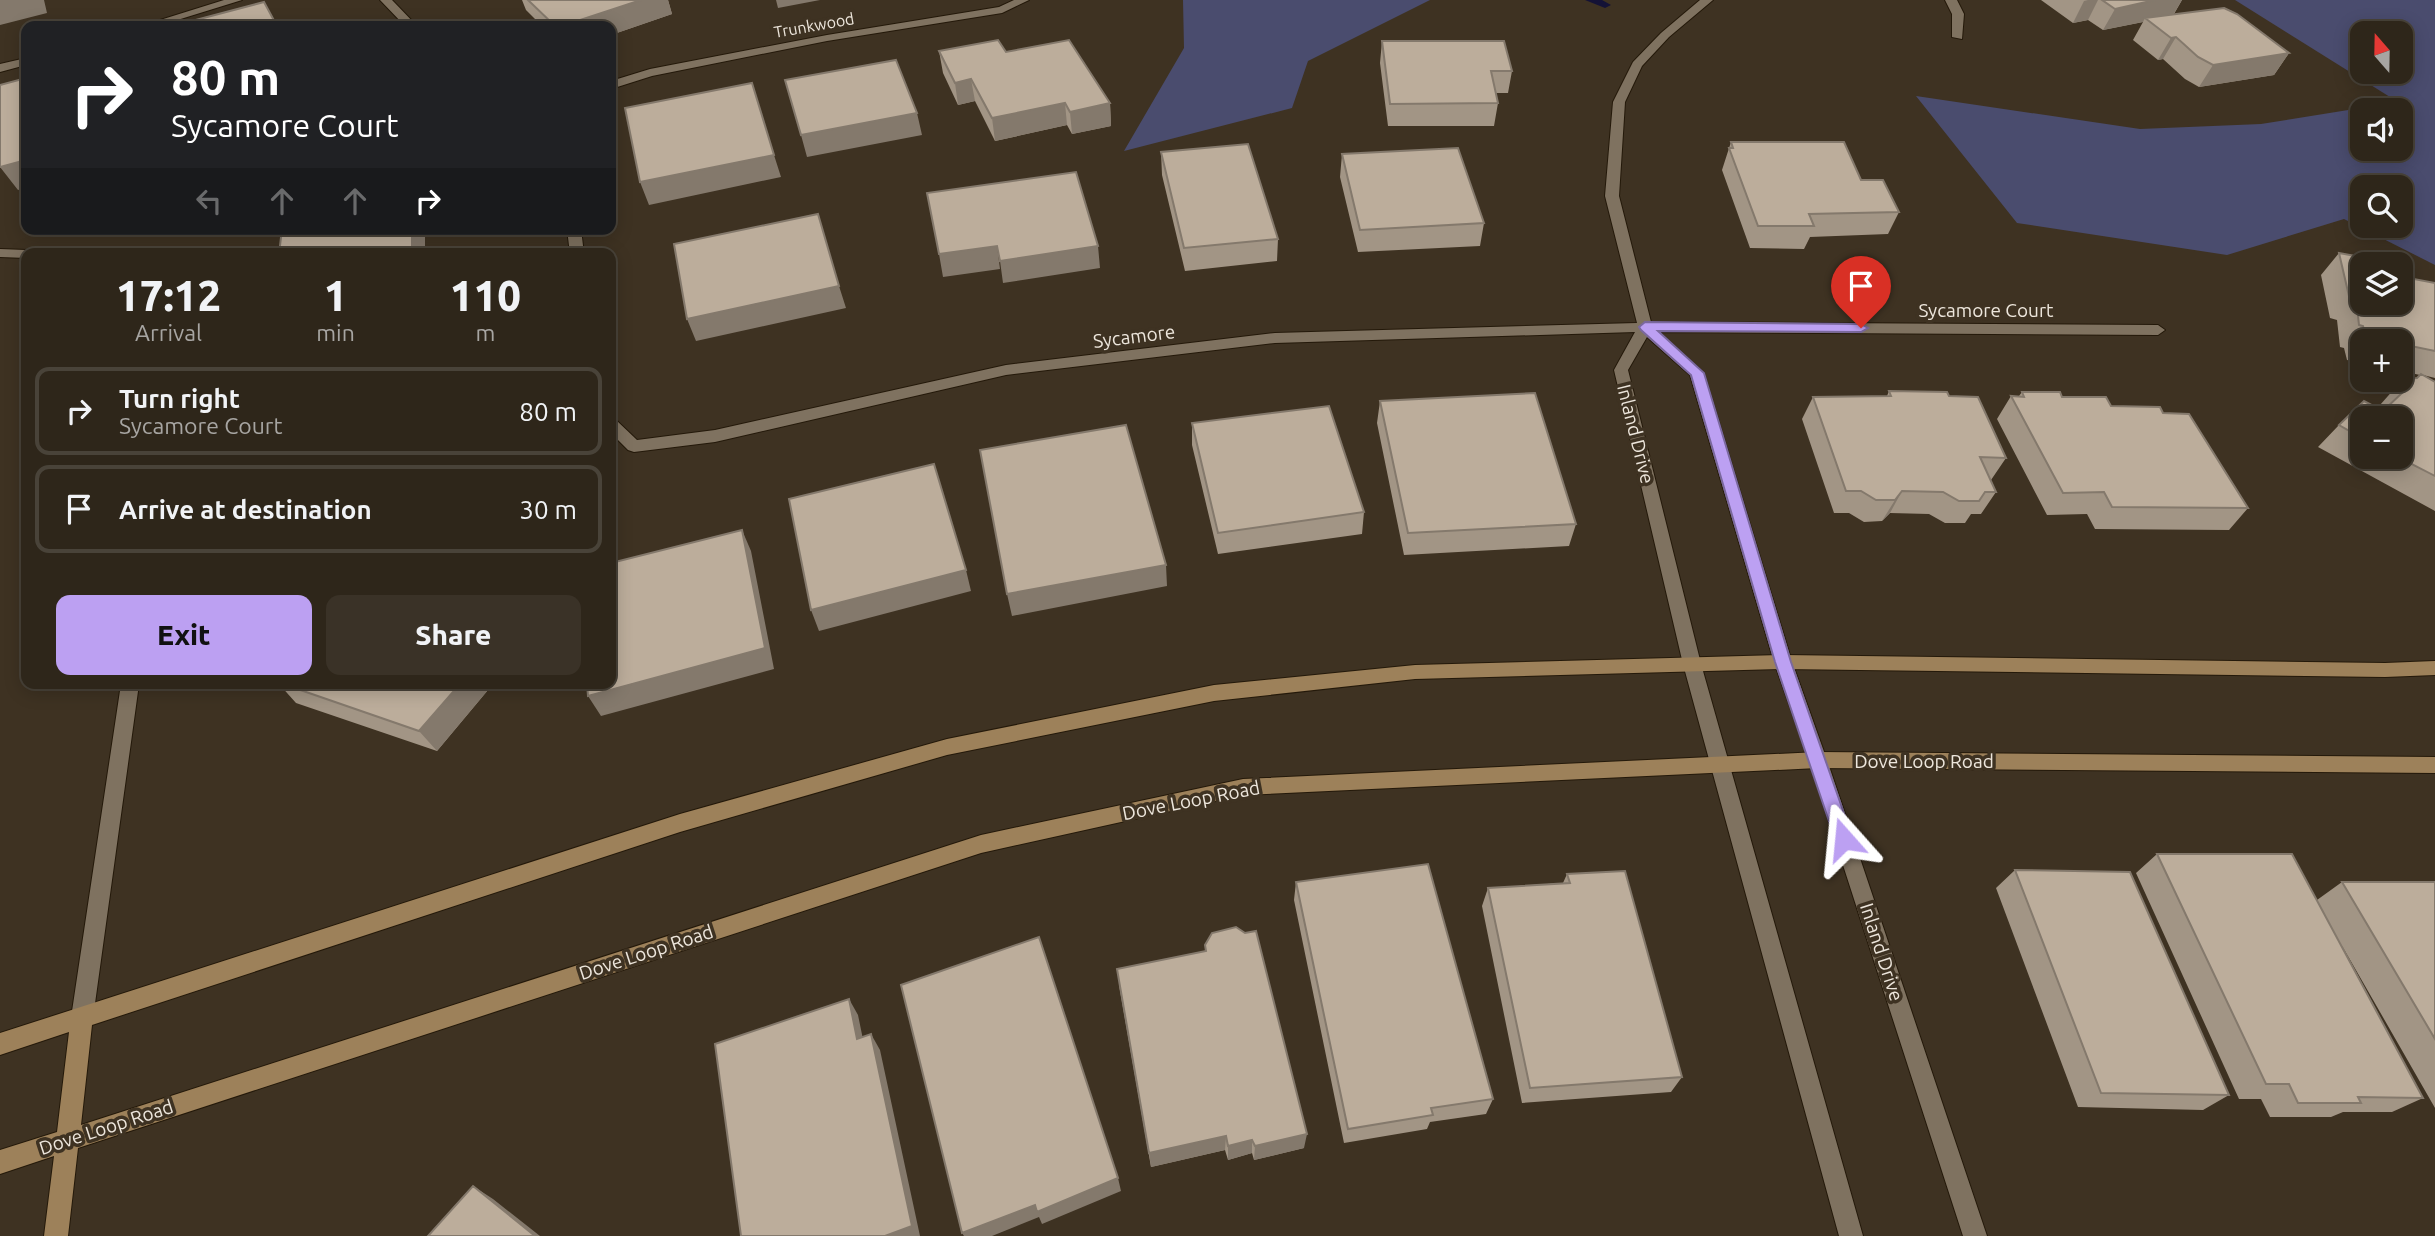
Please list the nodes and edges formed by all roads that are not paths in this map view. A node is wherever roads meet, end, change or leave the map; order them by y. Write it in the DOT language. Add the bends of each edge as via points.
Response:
graph roads {
  1 [pos="236,0"];
  2 [pos="386,0"];
  3 [pos="1023,0"];
  4 [pos="1707,0"];
  5 [pos="1951,0"];
  6 [pos="164,21"];
  7 [pos="406,21"];
  8 [pos="1958,37"];
  9 [pos="21,63"];
  10 [pos="0,68"];
  11 [pos="616,83"];
  12 [pos="0,253"];
  13 [pos="21,254"];
  14 [pos="1645,327"];
  15 [pos="2158,330"];
  16 [pos="616,429"];
  17 [pos="1783,662"];
  18 [pos="1692,664"];
  19 [pos="2435,668"];
  20 [pos="129,689"];
  21 [pos="1818,760"];
  22 [pos="1720,764"];
  23 [pos="2435,765"];
  24 [pos="82,1018"];
  25 [pos="0,1044"];
  26 [pos="69,1139"];
  27 [pos="0,1162"];
  28 [pos="56,1236"];
  29 [pos="1851,1236"];
  30 [pos="1975,1236"];
  1 -- 6 [label="street"];
  2 -- 7 [label="street"];
  3 -- 11 [label="street, Trunkwood" via="1002,10 827,38"];
  4 -- 14 [label="street" via="1637,65 1619,102 1612,196"];
  5 -- 8 [label="street" via="1958,14"];
  9 -- 10 [label="street"];
  12 -- 13 [label="street"];
  14 -- 15 [label="street, Sycamore Court"];
  14 -- 16 [label="street, Sycamore" via="1275,338 1006,370 715,436 634,446"];
  14 -- 17 [label="street, Inland Drive" via="1697,373"];
  14 -- 18 [label="street, Inland Drive" via="1620,370"];
  17 -- 18 [label="main road"];
  17 -- 19 [label="main road"];
  17 -- 21 [label="street, Inland Drive"];
  18 -- 22 [label="street, Inland Drive"];
  18 -- 24 [label="main road" via="1415,672 1214,693 947,747 680,823"];
  20 -- 24 [label="street"];
  21 -- 22 [label="main road, Dove Loop Road"];
  21 -- 23 [label="main road, Dove Loop Road"];
  21 -- 30 [label="street, Inland Drive"];
  22 -- 26 [label="main road, Dove Loop Road" via="1243,787 981,844"];
  22 -- 29 [label="street, Inland Drive"];
  24 -- 25 [label="main road"];
  24 -- 26 [label="main road"];
  26 -- 27 [label="main road, Dove Loop Road"];
  26 -- 28 [label="main road"];
}
